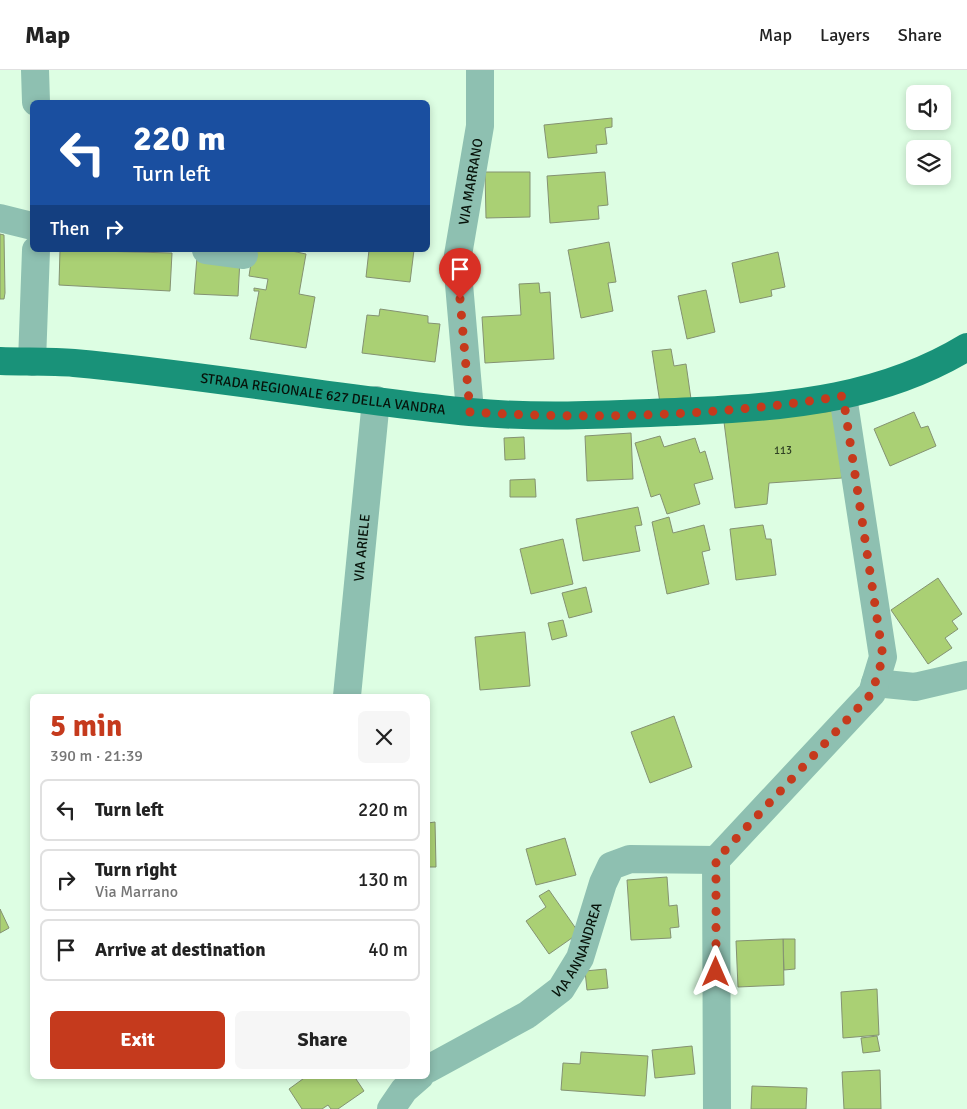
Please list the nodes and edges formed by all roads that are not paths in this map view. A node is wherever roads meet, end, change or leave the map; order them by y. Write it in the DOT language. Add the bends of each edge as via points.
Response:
graph roads {
  1 [pos="35,70"];
  2 [pos="480,70"];
  3 [pos="36,100"];
  4 [pos="0,218"];
  5 [pos="30,226"];
  6 [pos="36,252"];
  7 [pos="221,252"];
  8 [pos="244,255"];
  9 [pos="967,347"];
  10 [pos="0,361"];
  11 [pos="32,362"];
  12 [pos="843,396"];
  13 [pos="376,400"];
  14 [pos="470,412"];
  15 [pos="967,675"];
  16 [pos="875,683"];
  17 [pos="347,694"];
  18 [pos="716,860"];
  19 [pos="430,1069"];
  20 [pos="717,1109"];
  1 -- 3 [label="street"];
  2 -- 14 [label="street, VIA MARRANO" via="480,126 458,262"];
  4 -- 5 [label="street"];
  6 -- 11 [label="street"];
  7 -- 8 [label="street"];
  9 -- 12 [label="main road, STRADA REGIONALE 627 DELLA VANDRA" via="921,372 885,386"];
  10 -- 11 [label="main road, STRADA REGIONALE 627 DELLA VANDRA"];
  11 -- 13 [label="main road, STRADA REGIONALE 627 DELLA VANDRA" via="81,364"];
  12 -- 14 [label="main road, STRADA REGIONALE 627 DELLA VANDRA" via="747,409 621,414"];
  12 -- 16 [label="street" via="883,657"];
  13 -- 14 [label="main road, STRADA REGIONALE 627 DELLA VANDRA"];
  13 -- 17 [label="street, VIA ARIELE"];
  15 -- 16 [label="street" via="915,687"];
  16 -- 18 [label="street" via="872,693"];
  18 -- 19 [label="street, VIA ANNANDREA" via="630,859 611,866 580,958 561,988 527,1015"];
  18 -- 20 [label="street"];
}
